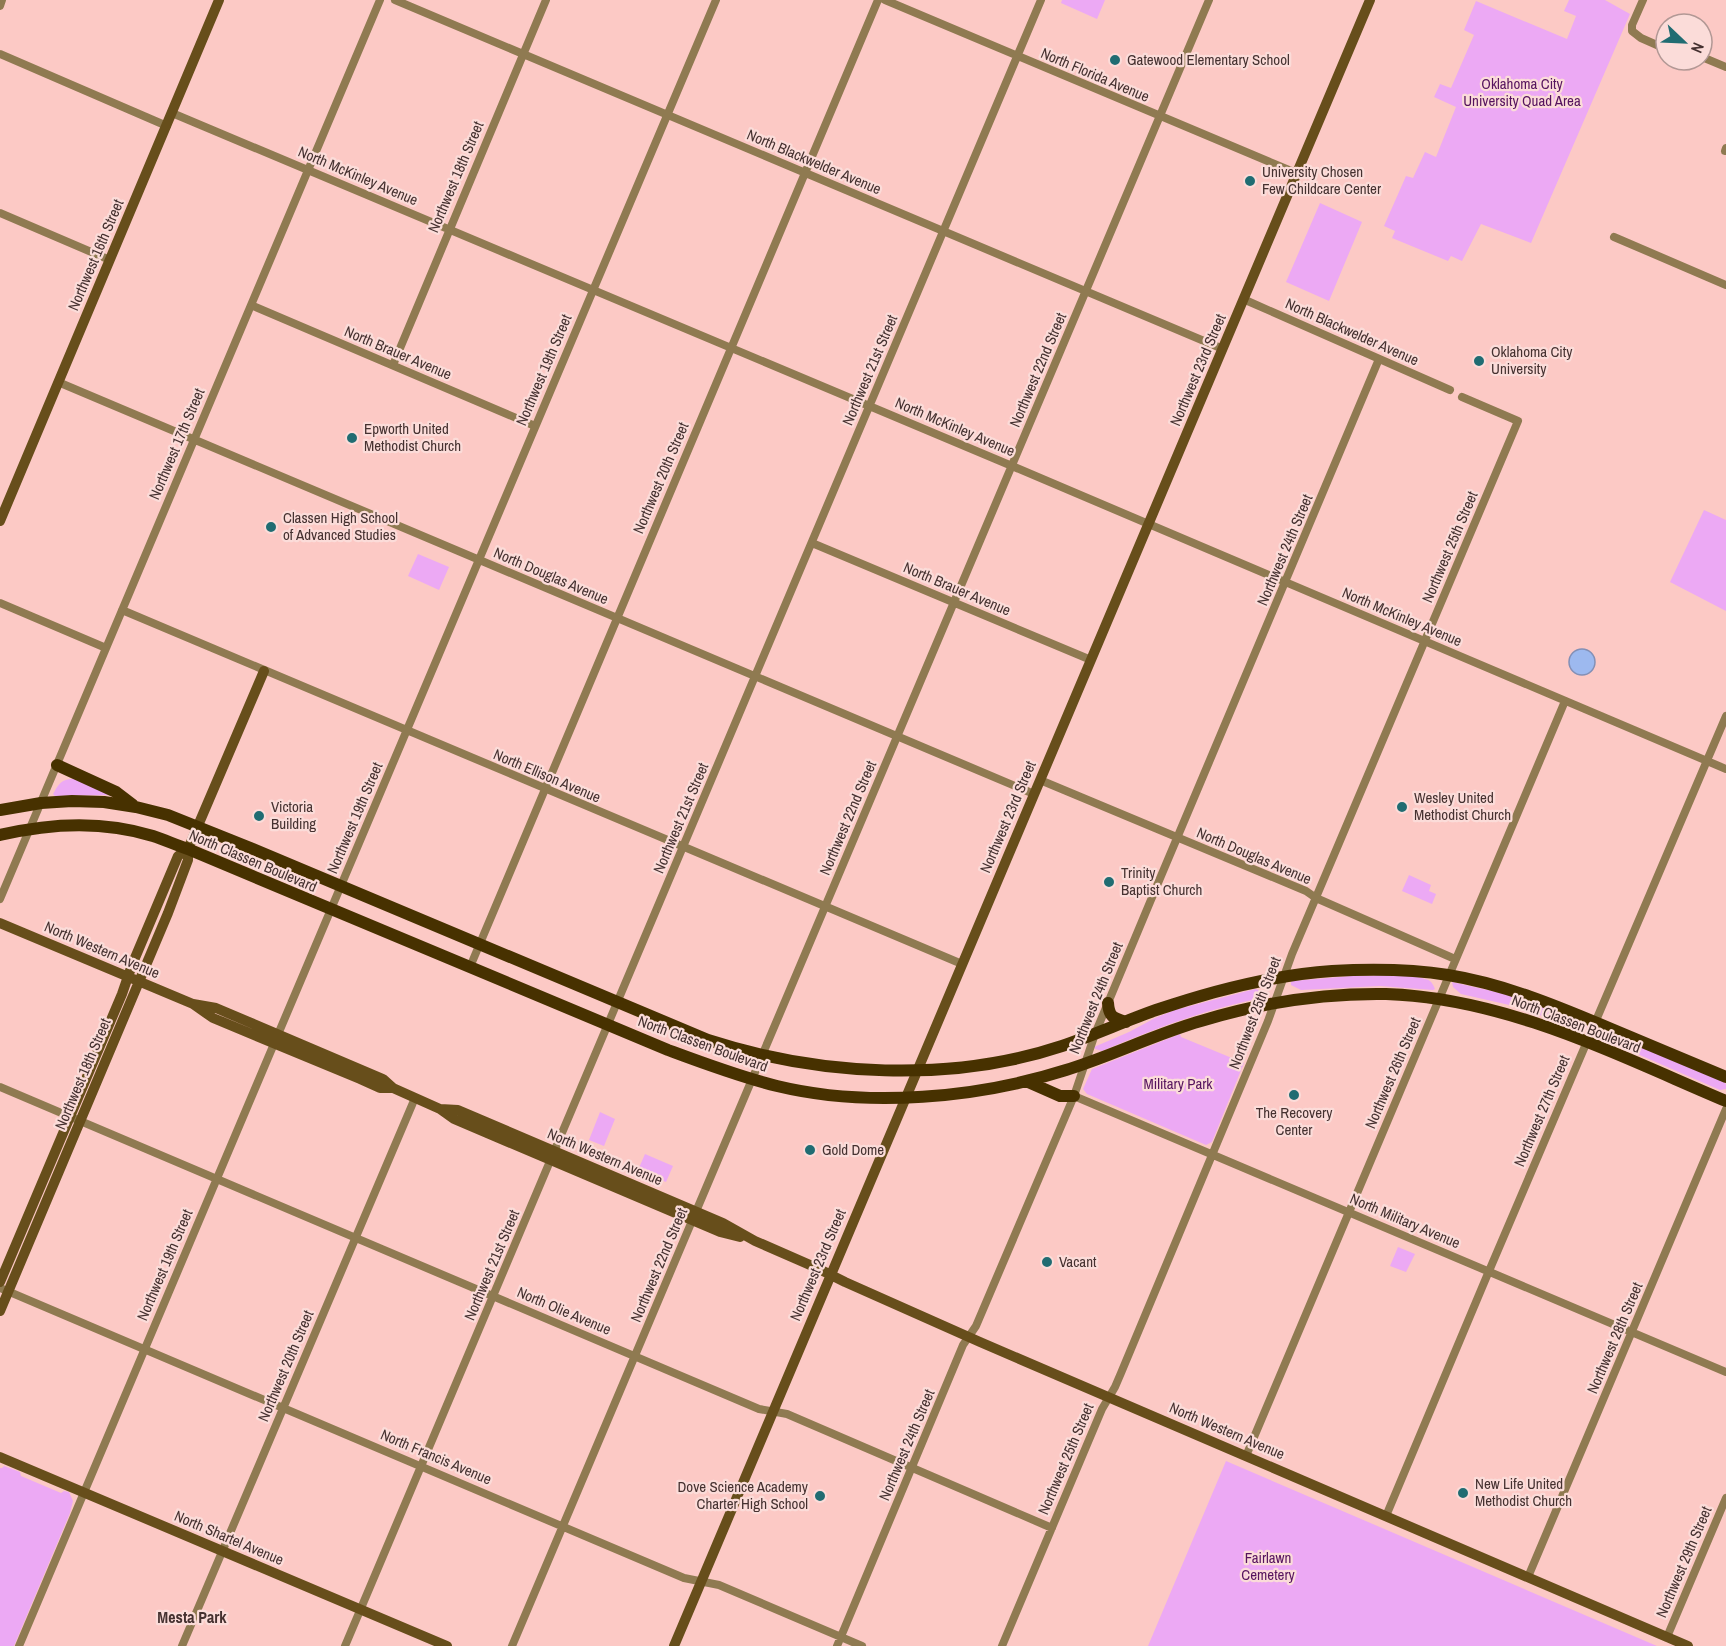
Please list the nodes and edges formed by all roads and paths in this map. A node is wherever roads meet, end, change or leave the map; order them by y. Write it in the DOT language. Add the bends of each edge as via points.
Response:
graph roads {
  1 [pos="2,0"];
  2 [pos="219,0"];
  3 [pos="380,0"];
  4 [pos="395,0"];
  5 [pos="546,0"];
  6 [pos="716,0"];
  7 [pos="878,0"];
  8 [pos="885,0"];
  9 [pos="1041,0"];
  10 [pos="1209,0"];
  11 [pos="1370,0"];
  12 [pos="1643,0"];
  13 [pos="0,6"];
  14 [pos="1654,44"];
  15 [pos="0,54"];
  16 [pos="524,54"];
  17 [pos="1018,56"];
  18 [pos="172,113"];
  19 [pos="667,115"];
  20 [pos="1160,116"];
  21 [pos="167,126"];
  22 [pos="308,169"];
  23 [pos="805,173"];
  24 [pos="1296,173"];
  25 [pos="0,213"];
  26 [pos="450,229"];
  27 [pos="944,231"];
  28 [pos="1614,237"];
  29 [pos="110,260"];
  30 [pos="1726,285"];
  31 [pos="593,290"];
  32 [pos="1086,291"];
  33 [pos="1243,299"];
  34 [pos="251,305"];
  35 [pos="731,348"];
  36 [pos="1222,349"];
  37 [pos="1379,359"];
  38 [pos="393,365"];
  39 [pos="58,382"];
  40 [pos="1450,390"];
  41 [pos="1462,397"];
  42 [pos="870,407"];
  43 [pos="535,426"];
  44 [pos="194,440"];
  45 [pos="1012,466"];
  46 [pos="4,499"];
  47 [pos="0,521"];
  48 [pos="1149,525"];
  49 [pos="812,543"];
  50 [pos="478,560"];
  51 [pos="1286,582"];
  52 [pos="954,602"];
  53 [pos="0,603"];
  54 [pos="122,610"];
  55 [pos="617,618"];
  56 [pos="1425,642"];
  57 [pos="106,648"];
  58 [pos="1091,660"];
  59 [pos="264,671"];
  60 [pos="755,677"];
  61 [pos="1565,701"];
  62 [pos="1726,716"];
  63 [pos="406,731"];
  64 [pos="897,737"];
  65 [pos="1707,761"];
  66 [pos="57,765"];
  67 [pos="1726,769"];
  68 [pos="1040,780"];
  69 [pos="545,789"];
  70 [pos="1034,794"];
  71 [pos="41,802"];
  72 [pos="136,807"];
  73 [pos="0,810"];
  74 [pos="198,826"];
  75 [pos="30,828"];
  76 [pos="0,835"];
  77 [pos="1177,838"];
  78 [pos="683,847"];
  79 [pos="188,849"];
  80 [pos="341,886"];
  81 [pos="1316,898"];
  82 [pos="0,899"];
  83 [pos="825,907"];
  84 [pos="331,909"];
  85 [pos="150,922"];
  86 [pos="0,923"];
  87 [pos="162,928"];
  88 [pos="480,944"];
  89 [pos="1455,959"];
  90 [pos="962,964"];
  91 [pos="470,967"];
  92 [pos="1448,975"];
  93 [pos="128,977"];
  94 [pos="1284,977"];
  95 [pos="139,982"];
  96 [pos="1439,999"];
  97 [pos="617,1003"];
  98 [pos="1108,1003"];
  99 [pos="1274,1004"];
  100 [pos="1126,1022"];
  101 [pos="1595,1022"];
  102 [pos="608,1025"];
  103 [pos="1095,1034"];
  104 [pos="276,1039"];
  105 [pos="1586,1042"];
  106 [pos="763,1055"];
  107 [pos="1085,1064"];
  108 [pos="917,1070"];
  109 [pos="1726,1077"];
  110 [pos="752,1079"];
  111 [pos="1026,1081"];
  112 [pos="0,1087"];
  113 [pos="1074,1096"];
  114 [pos="415,1098"];
  115 [pos="906,1098"];
  116 [pos="1726,1101"];
  117 [pos="1726,1109"];
  118 [pos="75,1119"];
  119 [pos="1212,1154"];
  120 [pos="553,1156"];
  121 [pos="216,1179"];
  122 [pos="1349,1212"];
  123 [pos="694,1216"];
  124 [pos="355,1237"];
  125 [pos="1488,1271"];
  126 [pos="831,1275"];
  127 [pos="0,1282"];
  128 [pos="4,1289"];
  129 [pos="493,1296"];
  130 [pos="0,1311"];
  131 [pos="1632,1332"];
  132 [pos="969,1337"];
  133 [pos="145,1348"];
  134 [pos="635,1356"];
  135 [pos="1726,1372"];
  136 [pos="1109,1397"];
  137 [pos="283,1407"];
  138 [pos="773,1411"];
  139 [pos="1246,1456"];
  140 [pos="0,1457"];
  141 [pos="422,1466"];
  142 [pos="912,1468"];
  143 [pos="84,1493"];
  144 [pos="1726,1498"];
  145 [pos="1386,1516"];
  146 [pos="563,1526"];
  147 [pos="1052,1528"];
  148 [pos="222,1551"];
  149 [pos="1528,1577"];
  150 [pos="701,1582"];
  151 [pos="360,1610"];
  152 [pos="840,1637"];
  153 [pos="1667,1637"];
  154 [pos="19,1646"];
  155 [pos="182,1646"];
  156 [pos="345,1646"];
  157 [pos="447,1646"];
  158 [pos="512,1646"];
  159 [pos="674,1646"];
  160 [pos="837,1646"];
  161 [pos="862,1646"];
  162 [pos="1002,1646"];
  163 [pos="1688,1646"];
  1 -- 13 [label="street"];
  2 -- 18 [label="street, Northwest 16th Street"];
  3 -- 22 [label="street, Northwest 17th Street"];
  4 -- 16 [label="street, North Blackwelder Avenue"];
  5 -- 16 [label="street, Northwest 18th Street"];
  6 -- 19 [label="street, Northwest 19th Street"];
  7 -- 23 [label="street, Northwest 20th Street"];
  8 -- 17 [label="street, North Florida Avenue"];
  9 -- 17 [label="street, Northwest 21st Street"];
  10 -- 20 [label="street, Northwest 22nd Street"];
  11 -- 24 [label="street, Northwest 23rd Street"];
  12 -- 14 [label="street" via="1632,31"];
  15 -- 21 [label="street"];
  16 -- 19 [label="street, North Blackwelder Avenue"];
  16 -- 26 [label="street, Northwest 18th Street"];
  17 -- 20 [label="street, North Florida Avenue"];
  17 -- 27 [label="street, Northwest 21st Street"];
  18 -- 21 [label="street, Northwest 16th Street"];
  18 -- 22 [label="street, North McKinley Avenue"];
  19 -- 23 [label="street, North Blackwelder Avenue"];
  19 -- 31 [label="street, Northwest 19th Street"];
  20 -- 24 [label="street, North Florida Avenue"];
  20 -- 32 [label="street, Northwest 22nd Street"];
  21 -- 29 [label="street, Northwest 16th Street"];
  22 -- 26 [label="street, North McKinley Avenue"];
  22 -- 34 [label="street, Northwest 17th Street"];
  23 -- 27 [label="street, North Blackwelder Avenue"];
  23 -- 35 [label="street, Northwest 20th Street"];
  24 -- 33 [label="street, Northwest 23rd Street"];
  25 -- 29 [label="street"];
  26 -- 31 [label="street, North McKinley Avenue"];
  26 -- 38 [label="street, Northwest 18th Street"];
  27 -- 32 [label="street, North Blackwelder Avenue"];
  27 -- 42 [label="street, Northwest 21st Street"];
  28 -- 30 [label="street"];
  29 -- 39 [label="street, Northwest 16th Street"];
  31 -- 35 [label="street, North McKinley Avenue"];
  31 -- 43 [label="street, Northwest 19th Street"];
  32 -- 36 [label="street, North Blackwelder Avenue"];
  32 -- 45 [label="street, Northwest 22nd Street"];
  33 -- 36 [label="street, Northwest 23rd Street"];
  33 -- 37 [label="street, North Blackwelder Avenue"];
  34 -- 38 [label="street, North Brauer Avenue"];
  34 -- 44 [label="street, Northwest 17th Street"];
  35 -- 42 [label="street, North McKinley Avenue"];
  35 -- 55 [label="street, Northwest 20th Street"];
  36 -- 48 [label="street, Northwest 23rd Street"];
  37 -- 40 [label="street, North Blackwelder Avenue"];
  37 -- 51 [label="street, Northwest 24th Street"];
  38 -- 43 [label="street, North Brauer Avenue"];
  39 -- 44 [label="street, North Douglas Avenue"];
  39 -- 46 [label="street, Northwest 16th Street"];
  41 -- 56 [label="street, Northwest 25th Street" via="1518,421"];
  42 -- 45 [label="street, North McKinley Avenue"];
  42 -- 49 [label="street, Northwest 21st Street"];
  43 -- 50 [label="street, Northwest 19th Street"];
  44 -- 50 [label="street, North Douglas Avenue"];
  44 -- 54 [label="street, Northwest 17th Street"];
  45 -- 48 [label="street, North McKinley Avenue"];
  45 -- 52 [label="street, Northwest 22nd Street"];
  46 -- 47 [label="street, Northwest 16th Street"];
  48 -- 51 [label="street, North McKinley Avenue"];
  48 -- 58 [label="street, Northwest 23rd Street"];
  49 -- 52 [label="street, North Brauer Avenue"];
  49 -- 60 [label="street, Northwest 21st Street"];
  50 -- 55 [label="street, North Douglas Avenue"];
  50 -- 63 [label="street, Northwest 19th Street"];
  51 -- 56 [label="street, North McKinley Avenue"];
  51 -- 77 [label="street, Northwest 24th Street"];
  52 -- 58 [label="street, North Brauer Avenue"];
  52 -- 64 [label="street, Northwest 22nd Street"];
  53 -- 57 [label="street"];
  54 -- 57 [label="street, Northwest 17th Street"];
  54 -- 59 [label="street, North Ellison Avenue"];
  55 -- 60 [label="street, North Douglas Avenue"];
  55 -- 69 [label="street, Northwest 20th Street"];
  56 -- 61 [label="street, North McKinley Avenue"];
  56 -- 81 [label="street, Northwest 25th Street"];
  57 -- 66 [label="street, Northwest 17th Street"];
  58 -- 68 [label="street, Northwest 23rd Street"];
  59 -- 63 [label="street, North Ellison Avenue"];
  59 -- 74 [label="street, Northwest 18th Street"];
  60 -- 64 [label="street, North Douglas Avenue"];
  60 -- 78 [label="street, Northwest 21st Street"];
  61 -- 65 [label="street, North McKinley Avenue"];
  61 -- 89 [label="street, Northwest 26th Street"];
  62 -- 65 [label="street, Northwest 27th Street"];
  63 -- 69 [label="street, North Ellison Avenue"];
  63 -- 80 [label="street, Northwest 19th Street"];
  64 -- 70 [label="street, North Douglas Avenue"];
  64 -- 83 [label="street, Northwest 22nd Street"];
  65 -- 67 [label="street, North McKinley Avenue"];
  65 -- 101 [label="street, Northwest 27th Street"];
  66 -- 71 [label="street, Northwest 17th Street"];
  66 -- 72 [label="main road" via="116,792"];
  68 -- 70 [label="street, Northwest 23rd Street"];
  68 -- 77 [label="street, North Douglas Avenue"];
  69 -- 78 [label="street, North Ellison Avenue"];
  69 -- 88 [label="street, Northwest 20th Street"];
  70 -- 90 [label="street, Northwest 23rd Street"];
  71 -- 72 [label="main road, North Classen Boulevard" via="104,802"];
  71 -- 73 [label="main road, North Classen Boulevard"];
  71 -- 75 [label="street, Northwest 17th Street"];
  72 -- 74 [label="main road, North Classen Boulevard"];
  74 -- 79 [label="street, Northwest 18th Street"];
  74 -- 80 [label="main road, North Classen Boulevard"];
  75 -- 76 [label="main road, North Classen Boulevard"];
  75 -- 79 [label="main road, North Classen Boulevard" via="76,824 120,829"];
  75 -- 82 [label="street, Northwest 17th Street"];
  77 -- 81 [label="street, North Douglas Avenue"];
  77 -- 98 [label="street, Northwest 24th Street"];
  78 -- 83 [label="street, North Ellison Avenue"];
  78 -- 97 [label="street, Northwest 21st Street"];
  79 -- 84 [label="main road, North Classen Boulevard"];
  79 -- 85 [label="street, Northwest 18th Street" via="178,856"];
  79 -- 87 [label="street, Northwest 18th Street" via="188,861"];
  80 -- 84 [label="street, Northwest 19th Street"];
  80 -- 88 [label="main road, North Classen Boulevard"];
  81 -- 89 [label="street, North Douglas Avenue"];
  81 -- 94 [label="street, Northwest 25th Street"];
  83 -- 90 [label="street, North Ellison Avenue"];
  83 -- 106 [label="street, Northwest 22nd Street"];
  84 -- 91 [label="main road, North Classen Boulevard"];
  84 -- 104 [label="street, Northwest 19th Street"];
  85 -- 87 [label="street"];
  85 -- 93 [label="street, Northwest 18th Street"];
  86 -- 93 [label="street, North Western Avenue"];
  87 -- 95 [label="street, Northwest 18th Street"];
  88 -- 91 [label="street, Northwest 20th Street"];
  88 -- 97 [label="main road, North Classen Boulevard"];
  89 -- 92 [label="street, Northwest 26th Street"];
  90 -- 108 [label="street, Northwest 23rd Street"];
  91 -- 102 [label="main road, North Classen Boulevard"];
  92 -- 94 [label="main road, North Classen Boulevard" via="1357,970"];
  92 -- 96 [label="street, Northwest 26th Street"];
  92 -- 101 [label="main road, North Classen Boulevard" via="1525,994"];
  93 -- 95 [label="street, North Western Avenue"];
  93 -- 118 [label="street, Northwest 18th Street"];
  94 -- 99 [label="street, Northwest 25th Street"];
  94 -- 100 [label="main road, North Classen Boulevard" via="1219,991"];
  95 -- 104 [label="street, North Western Avenue" via="193,1004 213,1018"];
  95 -- 118 [label="street, Northwest 18th Street"];
  96 -- 99 [label="main road, North Classen Boulevard" via="1384,994"];
  96 -- 105 [label="main road, North Classen Boulevard" via="1504,1012"];
  96 -- 122 [label="street, Northwest 26th Street"];
  97 -- 102 [label="street, Northwest 21st Street"];
  97 -- 106 [label="main road, North Classen Boulevard" via="708,1040"];
  98 -- 100 [label="main road" via="1113,1017"];
  98 -- 103 [label="street, Northwest 24th Street"];
  99 -- 107 [label="main road, North Classen Boulevard" via="1200,1021"];
  99 -- 119 [label="street, Northwest 25th Street"];
  100 -- 103 [label="main road, North Classen Boulevard"];
  101 -- 105 [label="street, Northwest 27th Street"];
  101 -- 109 [label="main road, North Classen Boulevard"];
  102 -- 110 [label="main road, North Classen Boulevard"];
  102 -- 120 [label="street, Northwest 21st Street"];
  103 -- 107 [label="street, Northwest 24th Street"];
  103 -- 108 [label="main road, North Classen Boulevard" via="1000,1062"];
  104 -- 114 [label="street, North Western Avenue" via="380,1088 393,1088"];
  104 -- 121 [label="street, Northwest 19th Street"];
  105 -- 116 [label="main road, North Classen Boulevard"];
  105 -- 125 [label="street, Northwest 27th Street"];
  106 -- 108 [label="main road, North Classen Boulevard" via="837,1067"];
  106 -- 110 [label="street, Northwest 22nd Street"];
  107 -- 111 [label="main road, North Classen Boulevard"];
  107 -- 113 [label="street, Northwest 24th Street"];
  108 -- 115 [label="street, Northwest 23rd Street"];
  110 -- 115 [label="main road, North Classen Boulevard" via="801,1091"];
  110 -- 123 [label="street, Northwest 22nd Street"];
  111 -- 113 [label="main road" via="1060,1096"];
  111 -- 115 [label="main road, North Classen Boulevard"];
  112 -- 118 [label="street, North Olie Avenue"];
  113 -- 119 [label="street, North Military Avenue"];
  113 -- 132 [label="street, Northwest 24th Street"];
  114 -- 120 [label="street, North Western Avenue" via="454,1119"];
  114 -- 124 [label="street, Northwest 20th Street"];
  115 -- 126 [label="street, Northwest 23rd Street"];
  117 -- 131 [label="street, Northwest 28th Street"];
  118 -- 121 [label="street, North Olie Avenue"];
  118 -- 127 [label="street, Northwest 18th Street"];
  118 -- 128 [label="street, Northwest 18th Street"];
  119 -- 122 [label="street, North Military Avenue"];
  119 -- 136 [label="street, Northwest 25th Street"];
  120 -- 123 [label="street, North Western Avenue"];
  120 -- 129 [label="street, Northwest 21st Street"];
  121 -- 124 [label="street, North Olie Avenue"];
  121 -- 133 [label="street, Northwest 19th Street"];
  122 -- 125 [label="street, North Military Avenue"];
  122 -- 139 [label="street, Northwest 26th Street"];
  123 -- 126 [label="street, North Western Avenue" via="723,1223"];
  123 -- 134 [label="street, Northwest 22nd Street"];
  124 -- 129 [label="street, North Olie Avenue"];
  124 -- 137 [label="street, Northwest 20th Street"];
  125 -- 131 [label="street, North Military Avenue"];
  125 -- 145 [label="street, Northwest 27th Street"];
  126 -- 132 [label="street, North Western Avenue"];
  126 -- 138 [label="street, Northwest 23rd Street"];
  128 -- 130 [label="street, Northwest 18th Street"];
  128 -- 133 [label="street, North Francis Avenue"];
  129 -- 134 [label="street, North Olie Avenue"];
  129 -- 141 [label="street, Northwest 21st Street"];
  131 -- 135 [label="street, North Military Avenue"];
  131 -- 149 [label="street, Northwest 28th Street"];
  132 -- 136 [label="street, North Western Avenue"];
  132 -- 142 [label="street, Northwest 24th Street"];
  133 -- 137 [label="street, North Francis Avenue"];
  133 -- 143 [label="street, Northwest 19th Street"];
  134 -- 138 [label="street, North Olie Avenue" via="759,1409"];
  134 -- 146 [label="street, Northwest 22nd Street"];
  136 -- 139 [label="street, North Western Avenue"];
  136 -- 147 [label="street, Northwest 25th Street"];
  137 -- 141 [label="street, North Francis Avenue"];
  137 -- 148 [label="street, Northwest 20th Street"];
  138 -- 142 [label="street, North Olie Avenue"];
  138 -- 150 [label="street, Northwest 23rd Street"];
  139 -- 145 [label="street, North Western Avenue"];
  140 -- 143 [label="street, North Shartel Avenue"];
  141 -- 146 [label="street, North Francis Avenue"];
  141 -- 151 [label="street, Northwest 21st Street"];
  142 -- 147 [label="street, North Olie Avenue"];
  142 -- 152 [label="street, Northwest 24th Street"];
  143 -- 148 [label="street, North Shartel Avenue"];
  143 -- 154 [label="street, Northwest 19th Street"];
  144 -- 153 [label="street, Northwest 29th Street"];
  145 -- 149 [label="street, North Western Avenue"];
  146 -- 150 [label="street, North Francis Avenue"];
  146 -- 158 [label="street, Northwest 22nd Street"];
  147 -- 162 [label="street, Northwest 25th Street"];
  148 -- 151 [label="street, North Shartel Avenue"];
  148 -- 155 [label="street, Northwest 20th Street"];
  149 -- 153 [label="street, North Western Avenue"];
  150 -- 152 [label="street, North Francis Avenue" via="719,1585"];
  150 -- 159 [label="street, Northwest 23rd Street"];
  151 -- 156 [label="street, Northwest 21st Street"];
  151 -- 157 [label="street, North Shartel Avenue"];
  152 -- 160 [label="street, Northwest 24th Street"];
  152 -- 161 [label="street, North Francis Avenue"];
  153 -- 163 [label="street, North Western Avenue"];
}
